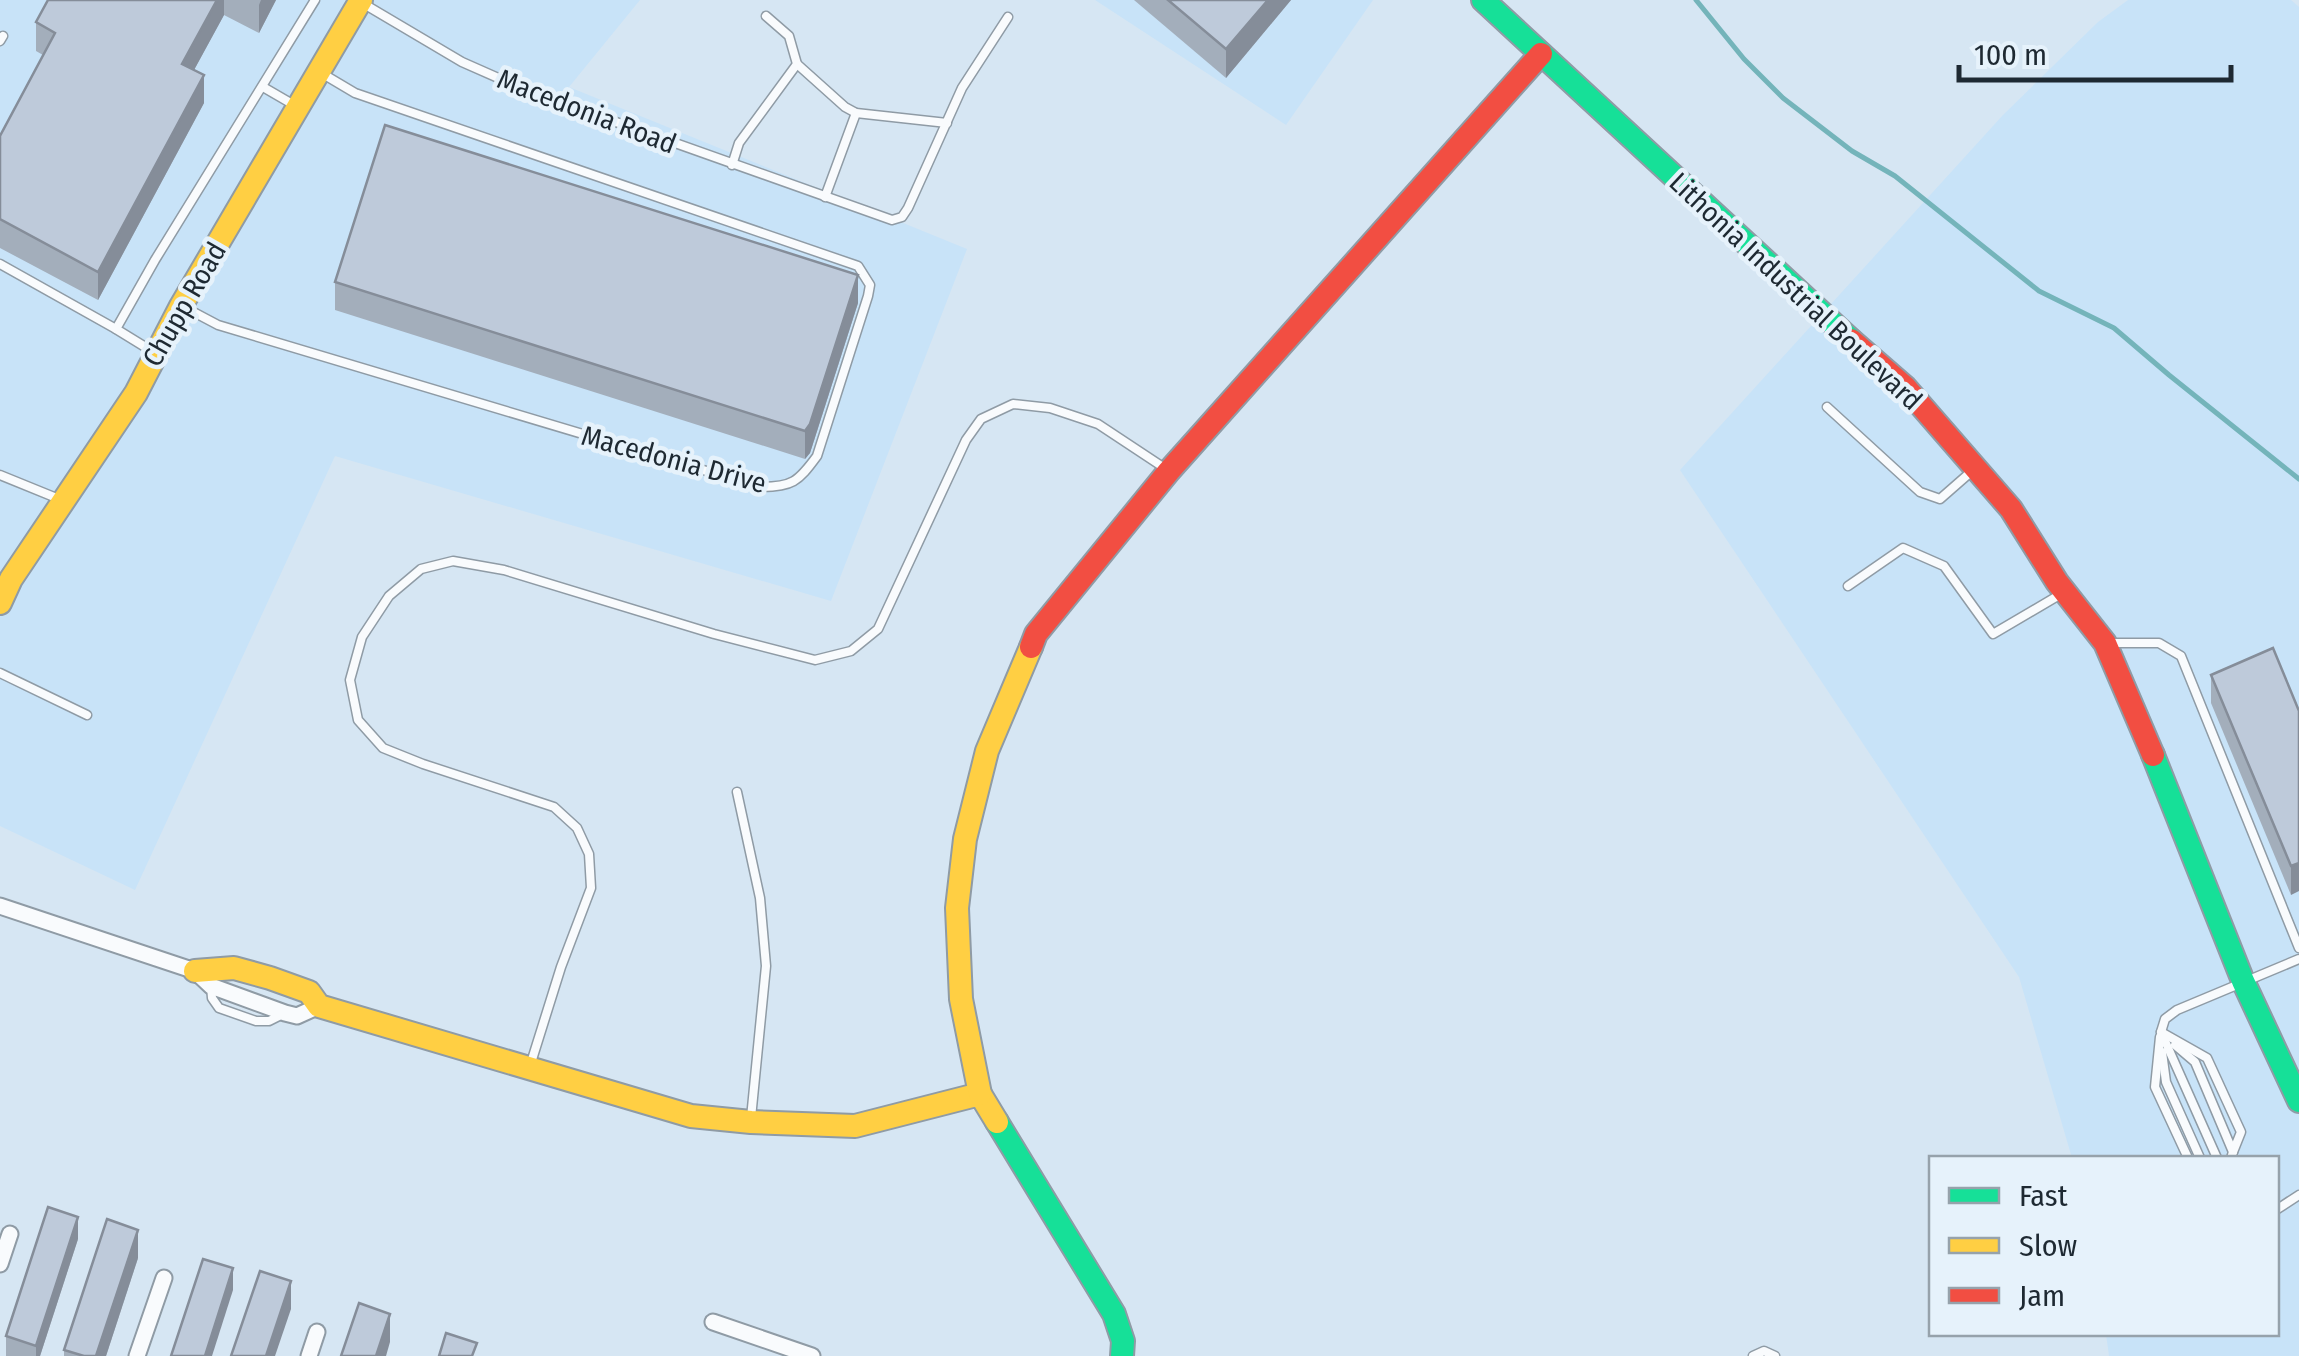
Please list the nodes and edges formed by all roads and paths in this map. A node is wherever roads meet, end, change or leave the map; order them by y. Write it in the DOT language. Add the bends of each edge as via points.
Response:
graph roads {
  1 [pos="315,0"];
  2 [pos="1484,0"];
  3 [pos="360,1"];
  4 [pos="766,16"];
  5 [pos="1008,17"];
  6 [pos="1541,54"];
  7 [pos="797,64"];
  8 [pos="319,72"];
  9 [pos="263,86"];
  10 [pos="298,107"];
  11 [pos="856,113"];
  12 [pos="946,123"];
  13 [pos="732,164"];
  14 [pos="825,197"];
  15 [pos="0,264"];
  16 [pos="182,306"];
  17 [pos="116,329"];
  18 [pos="155,352"];
  19 [pos="1827,407"];
  20 [pos="1975,468"];
  21 [pos="1169,472"];
  22 [pos="0,475"];
  23 [pos="63,500"];
  24 [pos="1848,586"];
  25 [pos="2065,592"];
  26 [pos="0,603"];
  27 [pos="2105,643"];
  28 [pos="0,673"];
  29 [pos="87,714"];
  30 [pos="738,792"];
  31 [pos="0,906"];
  32 [pos="2299,948"];
  33 [pos="2299,959"];
  34 [pos="203,978"];
  35 [pos="270,978"];
  36 [pos="2243,981"];
  37 [pos="262,1005"];
  38 [pos="319,1006"];
  39 [pos="285,1013"];
  40 [pos="2160,1032"];
  41 [pos="530,1068"];
  42 [pos="980,1094"];
  43 [pos="2299,1101"];
  44 [pos="751,1122"];
  45 [pos="2232,1155"];
  46 [pos="2187,1156"];
  47 [pos="2199,1156"];
  48 [pos="2216,1156"];
  49 [pos="10,1234"];
  50 [pos="0,1264"];
  51 [pos="164,1278"];
  52 [pos="713,1322"];
  53 [pos="317,1332"];
  54 [pos="138,1356"];
  55 [pos="310,1356"];
  56 [pos="812,1356"];
  57 [pos="1122,1356"];
  58 [pos="1753,1356"];
  59 [pos="1774,1356"];
  1 -- 9 [label="lane"];
  2 -- 6 [label="street, Lithonia Industrial Boulevard"];
  3 -- 8 [label="street, Chupp Road"];
  3 -- 13 [label="lane, Macedonia Road" via="481,71"];
  4 -- 7 [label="lane" via="789,36"];
  5 -- 12 [label="lane"];
  6 -- 20 [label="street, Lithonia Industrial Boulevard" via="1905,387"];
  6 -- 21 [label="street"];
  7 -- 11 [label="lane"];
  7 -- 13 [label="lane" via="739,143"];
  8 -- 10 [label="street, Chupp Road"];
  8 -- 16 [label="lane, Macedonia Drive" via="355,94 858,266 870,285 868,296 816,456 793,484 760,488 218,325"];
  9 -- 10 [label="lane"];
  9 -- 17 [label="lane"];
  10 -- 16 [label="street, Chupp Road"];
  11 -- 12 [label="lane"];
  11 -- 14 [label="lane"];
  12 -- 14 [label="lane, Macedonia Road" via="902,217 892,220"];
  13 -- 14 [label="lane, Macedonia Road"];
  15 -- 17 [label="lane"];
  16 -- 18 [label="street, Chupp Road"];
  17 -- 18 [label="lane"];
  18 -- 23 [label="street, Chupp Road" via="136,393"];
  19 -- 20 [label="lane" via="1920,492 1940,499"];
  20 -- 25 [label="street, Lithonia Industrial Boulevard" via="2011,509"];
  21 -- 41 [label="lane" via="1098,424 1050,408 1013,404 982,419 966,440 878,629 850,651 816,660 504,570 453,562 420,569 390,596 362,636 350,680 358,720 383,748 554,807 577,828 589,854 591,888"];
  21 -- 42 [label="street" via="1036,634 988,751 965,839 957,908 960,999"];
  22 -- 23 [label="lane"];
  23 -- 26 [label="street, Chupp Road"];
  24 -- 25 [label="lane" via="1902,548 1944,566 1993,634"];
  25 -- 27 [label="street, Lithonia Industrial Boulevard"];
  27 -- 32 [label="lane" via="2159,643 2181,656"];
  27 -- 36 [label="street, Lithonia Industrial Boulevard"];
  28 -- 29 [label="lane"];
  30 -- 44 [label="lane" via="766,966"];
  31 -- 34 [label="street"];
  33 -- 36 [label="lane"];
  34 -- 35 [label="street" via="234,968"];
  34 -- 37 [label="street"];
  34 -- 39 [label="lane" via="219,1008 256,1021"];
  35 -- 37 [label="lane"];
  35 -- 38 [label="street" via="309,992"];
  36 -- 40 [label="lane" via="2177,1010"];
  36 -- 43 [label="street, Lithonia Industrial Boulevard"];
  37 -- 39 [label="street"];
  38 -- 39 [label="street" via="298,1016"];
  38 -- 41 [label="street"];
  40 -- 45 [label="lane" via="2195,1062"];
  40 -- 45 [label="lane" via="2207,1058 2241,1132"];
  40 -- 46 [label="lane" via="2154,1087"];
  40 -- 47 [label="lane" via="2166,1082"];
  40 -- 48 [label="lane"];
  41 -- 44 [label="street" via="690,1116"];
  42 -- 44 [label="street" via="855,1126"];
  42 -- 57 [label="street" via="1114,1314"];
  49 -- 50 [label="street"];
  51 -- 54 [label="street"];
  52 -- 56 [label="street"];
  53 -- 55 [label="street"];
  58 -- 59 [label="lane"];
}
